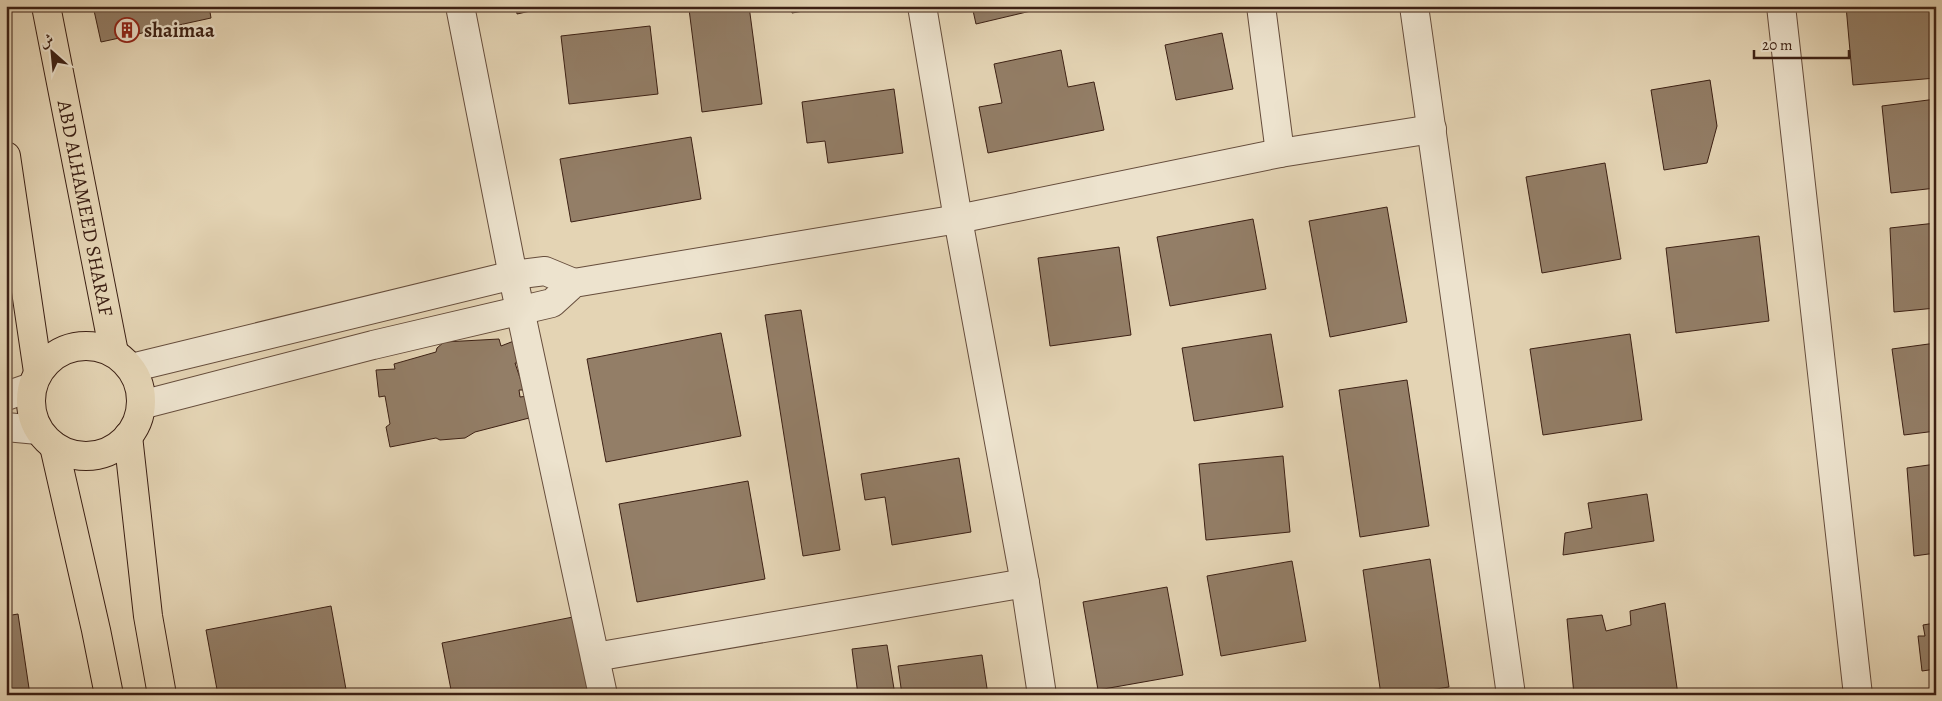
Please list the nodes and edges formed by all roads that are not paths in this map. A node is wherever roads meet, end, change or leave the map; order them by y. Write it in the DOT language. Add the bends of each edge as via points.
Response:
graph roads {
  1 [pos="46,6"];
  2 [pos="460,6"];
  3 [pos="922,6"];
  4 [pos="1261,6"];
  5 [pos="1414,6"];
  6 [pos="1781,6"];
  7 [pos="1432,129"];
  8 [pos="1280,153"];
  9 [pos="6,156"];
  10 [pos="958,219"];
  11 [pos="513,275"];
  12 [pos="574,283"];
  13 [pos="520,310"];
  14 [pos="122,360"];
  15 [pos="35,380"];
  16 [pos="6,396"];
  17 [pos="141,405"];
  18 [pos="6,427"];
  19 [pos="128,436"];
  20 [pos="46,438"];
  21 [pos="1024,583"];
  22 [pos="595,657"];
  23 [pos="108,695"];
  24 [pos="162,695"];
  25 [pos="603,695"];
  26 [pos="1042,695"];
  27 [pos="1511,695"];
  28 [pos="1858,695"];
  1 -- 14 [label="main road, ABD ALHAMEED SHARAF"];
  2 -- 11 [label="street"];
  3 -- 10 [label="street"];
  4 -- 8 [label="street"];
  5 -- 7 [label="street"];
  6 -- 28 [label="street"];
  7 -- 8 [label="street"];
  7 -- 27 [label="street"];
  8 -- 10 [label="street"];
  9 -- 15 [label="main road"];
  10 -- 12 [label="street"];
  10 -- 21 [label="street"];
  11 -- 12 [label="street" via="545,270"];
  11 -- 13 [label="street"];
  11 -- 14 [label="street"];
  12 -- 13 [label="street" via="552,303"];
  13 -- 17 [label="street"];
  13 -- 22 [label="street"];
  14 -- 15 [label="main road" via="94,346 72,347 52,356"];
  14 -- 17 [label="main road" via="139,386"];
  15 -- 16 [label="street"];
  15 -- 20 [label="main road" via="31,409"];
  17 -- 19 [label="main road"];
  18 -- 20 [label="street"];
  19 -- 20 [label="main road" via="101,454 85,456 68,454"];
  19 -- 24 [label="main road" via="148,616"];
  20 -- 23 [label="main road" via="96,630"];
  21 -- 22 [label="street"];
  21 -- 26 [label="street"];
  22 -- 25 [label="street"];
}
